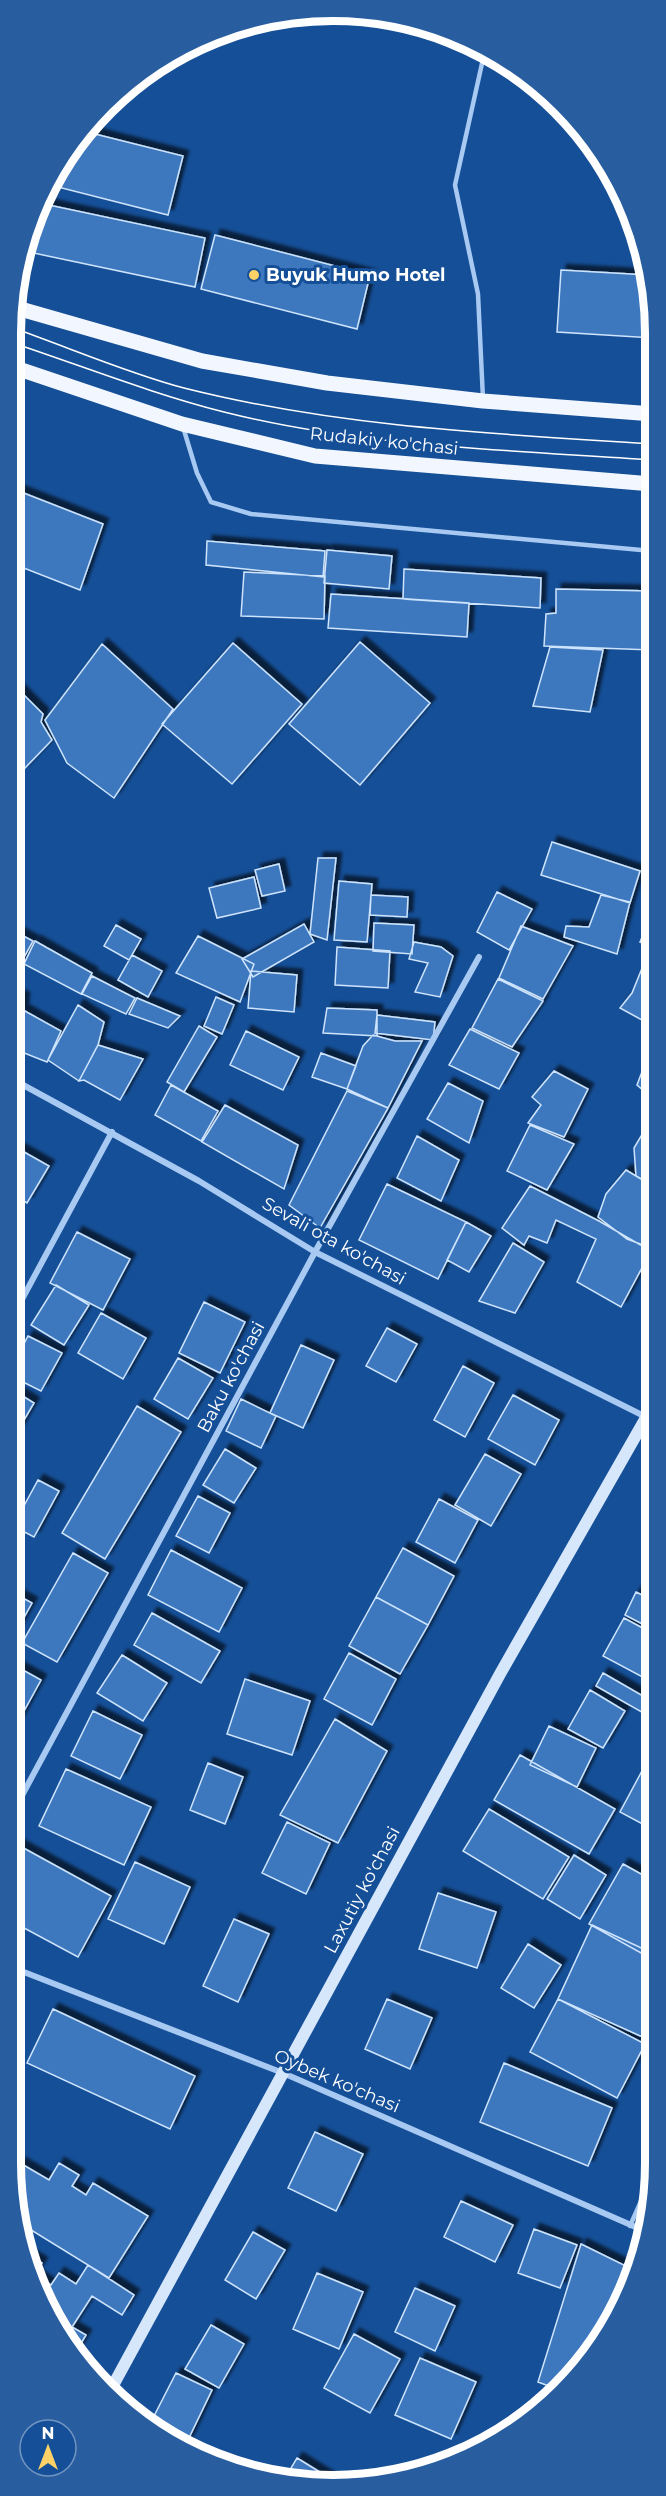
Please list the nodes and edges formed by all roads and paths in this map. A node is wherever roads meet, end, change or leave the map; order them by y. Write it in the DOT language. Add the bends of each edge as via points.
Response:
graph roads {
  1 [pos="483,60"];
  2 [pos="22,310"];
  3 [pos="21,370"];
  4 [pos="483,401"];
  5 [pos="645,413"];
  6 [pos="183,424"];
  7 [pos="645,483"];
  8 [pos="645,550"];
  9 [pos="479,957"];
  10 [pos="21,1084"];
  11 [pos="112,1132"];
  12 [pos="315,1252"];
  13 [pos="21,1301"];
  14 [pos="645,1411"];
  15 [pos="645,1420"];
  16 [pos="21,1797"];
  17 [pos="21,1971"];
  18 [pos="283,2073"];
  19 [pos="642,2199"];
  20 [pos="630,2226"];
  21 [pos="638,2229"];
  22 [pos="113,2385"];
  1 -- 4 [label="lane" via="455,185 478,294"];
  2 -- 4 [label="main road" via="202,361 327,383"];
  3 -- 6 [label="main road, Rudakiy ko'chasi"];
  4 -- 5 [label="main road"];
  6 -- 7 [label="main road, Rudakiy ko'chasi" via="315,456"];
  6 -- 8 [label="lane" via="197,473 211,502 251,514"];
  9 -- 12 [label="street, Baku ko'chasi"];
  10 -- 11 [label="street, Sevali ota ko'chasi"];
  11 -- 12 [label="street, Sevali ota ko'chasi"];
  11 -- 13 [label="street"];
  12 -- 14 [label="street, Sevali ota ko'chasi"];
  12 -- 16 [label="street, Baku ko'chasi"];
  15 -- 18 [label="street, Laxutiy ko'chasi" via="500,1674"];
  17 -- 18 [label="street, Oybek ko'chasi"];
  18 -- 20 [label="street, Oybek ko'chasi"];
  18 -- 22 [label="street, Laxutiy ko'chasi"];
  19 -- 20 [label="lane"];
  20 -- 21 [label="street, Oybek ko'chasi"];
}
